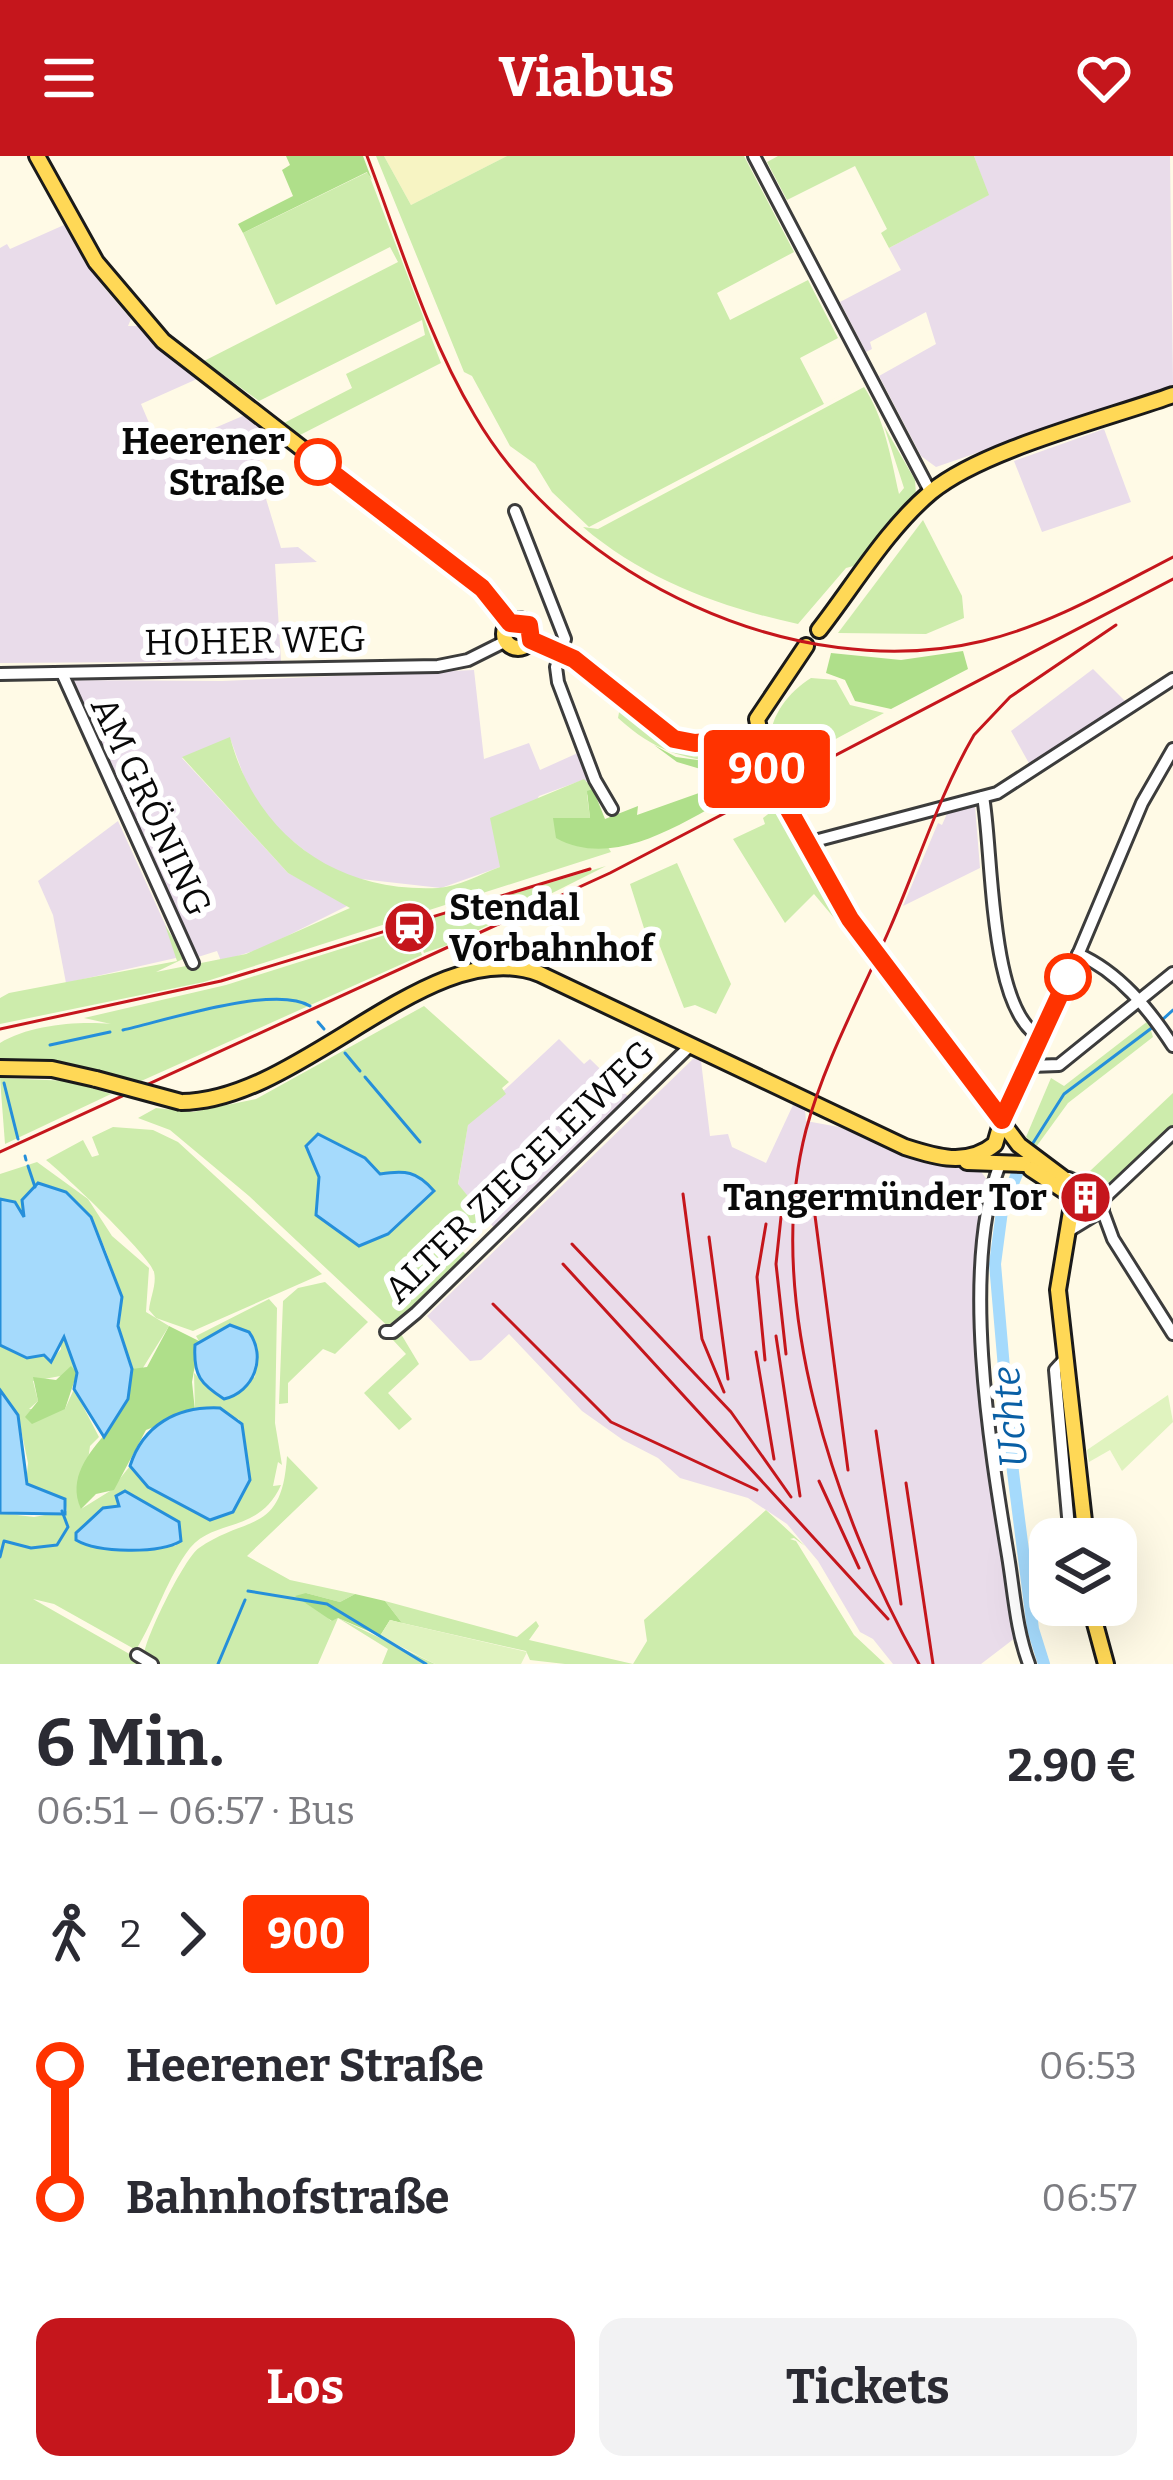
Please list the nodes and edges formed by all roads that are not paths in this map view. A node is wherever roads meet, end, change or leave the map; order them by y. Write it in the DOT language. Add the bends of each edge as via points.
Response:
graph roads {
  1 [pos="37,156"];
  2 [pos="754,156"];
  3 [pos="1173,394"];
  4 [pos="931,493"];
  5 [pos="515,511"];
  6 [pos="510,623"];
  7 [pos="819,630"];
  8 [pos="506,640"];
  9 [pos="531,640"];
  10 [pos="806,646"];
  11 [pos="562,652"];
  12 [pos="0,674"];
  13 [pos="62,674"];
  14 [pos="1173,679"];
  15 [pos="757,738"];
  16 [pos="1173,749"];
  17 [pos="983,796"];
  18 [pos="612,809"];
  19 [pos="807,843"];
  20 [pos="1078,954"];
  21 [pos="193,963"];
  22 [pos="1173,973"];
  23 [pos="1139,1000"];
  24 [pos="1036,1035"];
  25 [pos="690,1046"];
  26 [pos="1173,1046"];
  27 [pos="1031,1066"];
  28 [pos="0,1068"];
  29 [pos="1002,1120"];
  30 [pos="1173,1133"];
  31 [pos="966,1153"];
  32 [pos="1000,1164"];
  33 [pos="1024,1164"];
  34 [pos="1069,1184"];
  35 [pos="1102,1206"];
  36 [pos="1064,1234"];
  37 [pos="386,1332"];
  38 [pos="1173,1334"];
  39 [pos="1066,1358"];
  40 [pos="1068,1518"];
  41 [pos="1084,1518"];
  42 [pos="1095,1626"];
  43 [pos="137,1655"];
  44 [pos="152,1664"];
  45 [pos="1029,1664"];
  46 [pos="1106,1664"];
  1 -- 6 [label="main road" via="96,262 150,328 482,588"];
  2 -- 4 [label="street"];
  3 -- 4 [label="main road" via="988,461"];
  4 -- 7 [label="main road"];
  5 -- 11 [label="street" via="565,639"];
  6 -- 8 [label="main road"];
  6 -- 9 [label="main road" via="529,625"];
  8 -- 9 [label="main road" via="519,648"];
  8 -- 13 [label="street, HOHER WEG" via="438,666"];
  9 -- 11 [label="main road"];
  10 -- 15 [label="main road" via="764,702"];
  11 -- 15 [label="main road" via="674,739"];
  11 -- 18 [label="street" via="558,682"];
  12 -- 13 [label="street, HOHER WEG"];
  13 -- 21 [label="street, AM GRÖNING"];
  14 -- 17 [label="street"];
  15 -- 19 [label="main road, bridge"];
  16 -- 20 [label="street"];
  17 -- 19 [label="street"];
  17 -- 24 [label="street" via="992,921"];
  19 -- 29 [label="main road" via="859,931"];
  20 -- 23 [label="street"];
  20 -- 24 [label="street"];
  22 -- 23 [label="street"];
  23 -- 26 [label="street"];
  23 -- 27 [label="street" via="1059,1065"];
  24 -- 27 [label="street"];
  25 -- 28 [label="main road, bridge" via="520,967 476,967 249,1090 181,1102 52,1069"];
  25 -- 31 [label="main road" via="916,1150"];
  25 -- 37 [label="street, ALTER ZIEGELEIWEG" via="398,1330"];
  27 -- 29 [label="street"];
  29 -- 31 [label="main road" via="992,1146"];
  29 -- 33 [label="main road"];
  29 -- 34 [label="main road" via="1028,1156"];
  30 -- 35 [label="street"];
  31 -- 32 [label="main road" via="973,1164"];
  32 -- 33 [label="main road"];
  32 -- 45 [label="street" via="980,1269 991,1424"];
  33 -- 34 [label="main road"];
  34 -- 35 [label="street" via="1090,1190"];
  34 -- 36 [label="main road" via="1074,1204"];
  35 -- 36 [label="street"];
  35 -- 38 [label="street" via="1113,1239"];
  36 -- 39 [label="main road" via="1058,1277"];
  39 -- 40 [label="street" via="1055,1370"];
  39 -- 41 [label="main road"];
  42 -- 46 [label="main road"];
  43 -- 44 [label="street"];
}
